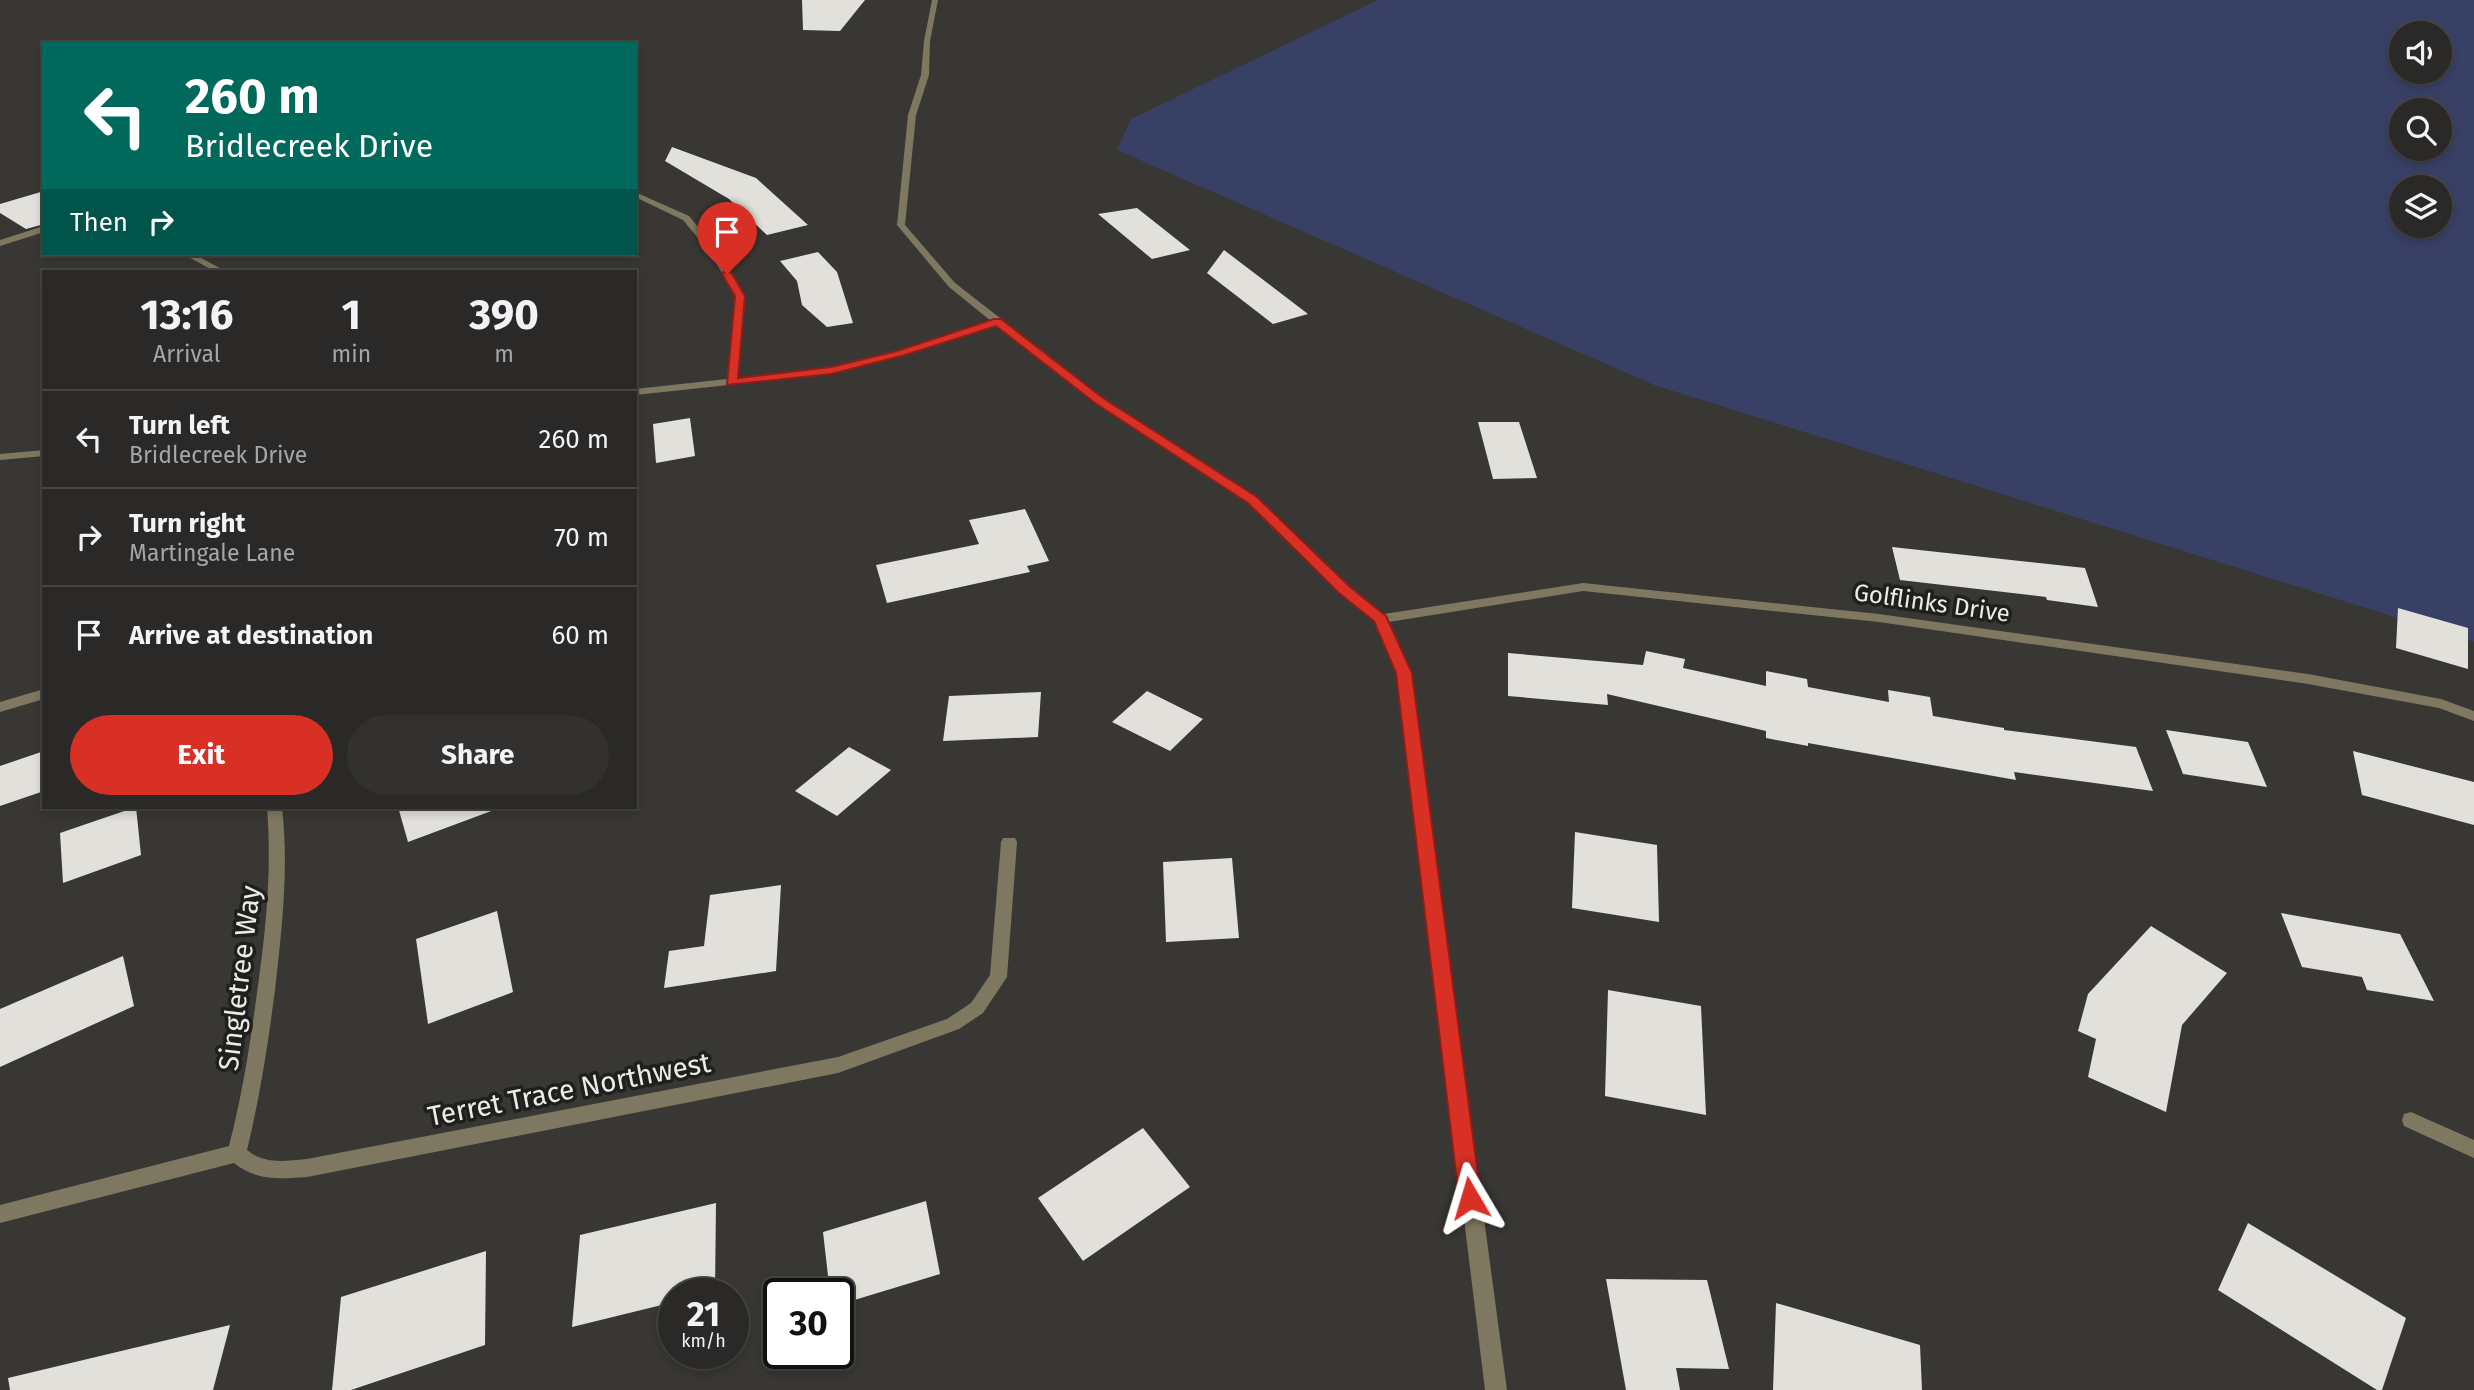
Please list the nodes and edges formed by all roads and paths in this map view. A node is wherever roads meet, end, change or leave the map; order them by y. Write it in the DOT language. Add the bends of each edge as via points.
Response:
graph roads {
  1 [pos="935,0"];
  2 [pos="637,195"];
  3 [pos="42,230"];
  4 [pos="0,243"];
  5 [pos="192,256"];
  6 [pos="218,270"];
  7 [pos="998,321"];
  8 [pos="732,382"];
  9 [pos="637,392"];
  10 [pos="42,453"];
  11 [pos="0,457"];
  12 [pos="1381,619"];
  13 [pos="42,695"];
  14 [pos="0,708"];
  15 [pos="2474,716"];
  16 [pos="274,809"];
  17 [pos="1009,842"];
  18 [pos="2411,1120"];
  19 [pos="2474,1149"];
  20 [pos="236,1153"];
  21 [pos="0,1214"];
  22 [pos="1496,1390"];
  1 -- 7 [label="street" via="925,75 912,116 901,225 952,285"];
  2 -- 8 [label="street" via="685,218 715,253 740,296"];
  3 -- 4 [label="street"];
  5 -- 6 [label="street"];
  7 -- 8 [label="street" via="831,371"];
  7 -- 12 [label="street" via="1099,401 1253,500"];
  8 -- 9 [label="street"];
  10 -- 11 [label="street"];
  12 -- 15 [label="street, Golflinks Drive" via="1583,587 1879,618 2308,678"];
  12 -- 22 [label="street" via="1404,673"];
  13 -- 14 [label="street"];
  16 -- 20 [label="street, Singletree Way" via="279,842 277,915 251,1096"];
  17 -- 20 [label="street, Terret Trace Northwest" via="998,978 977,1008 953,1024 838,1066 307,1168 263,1170"];
  18 -- 19 [label="street"];
  20 -- 21 [label="street"];
}
